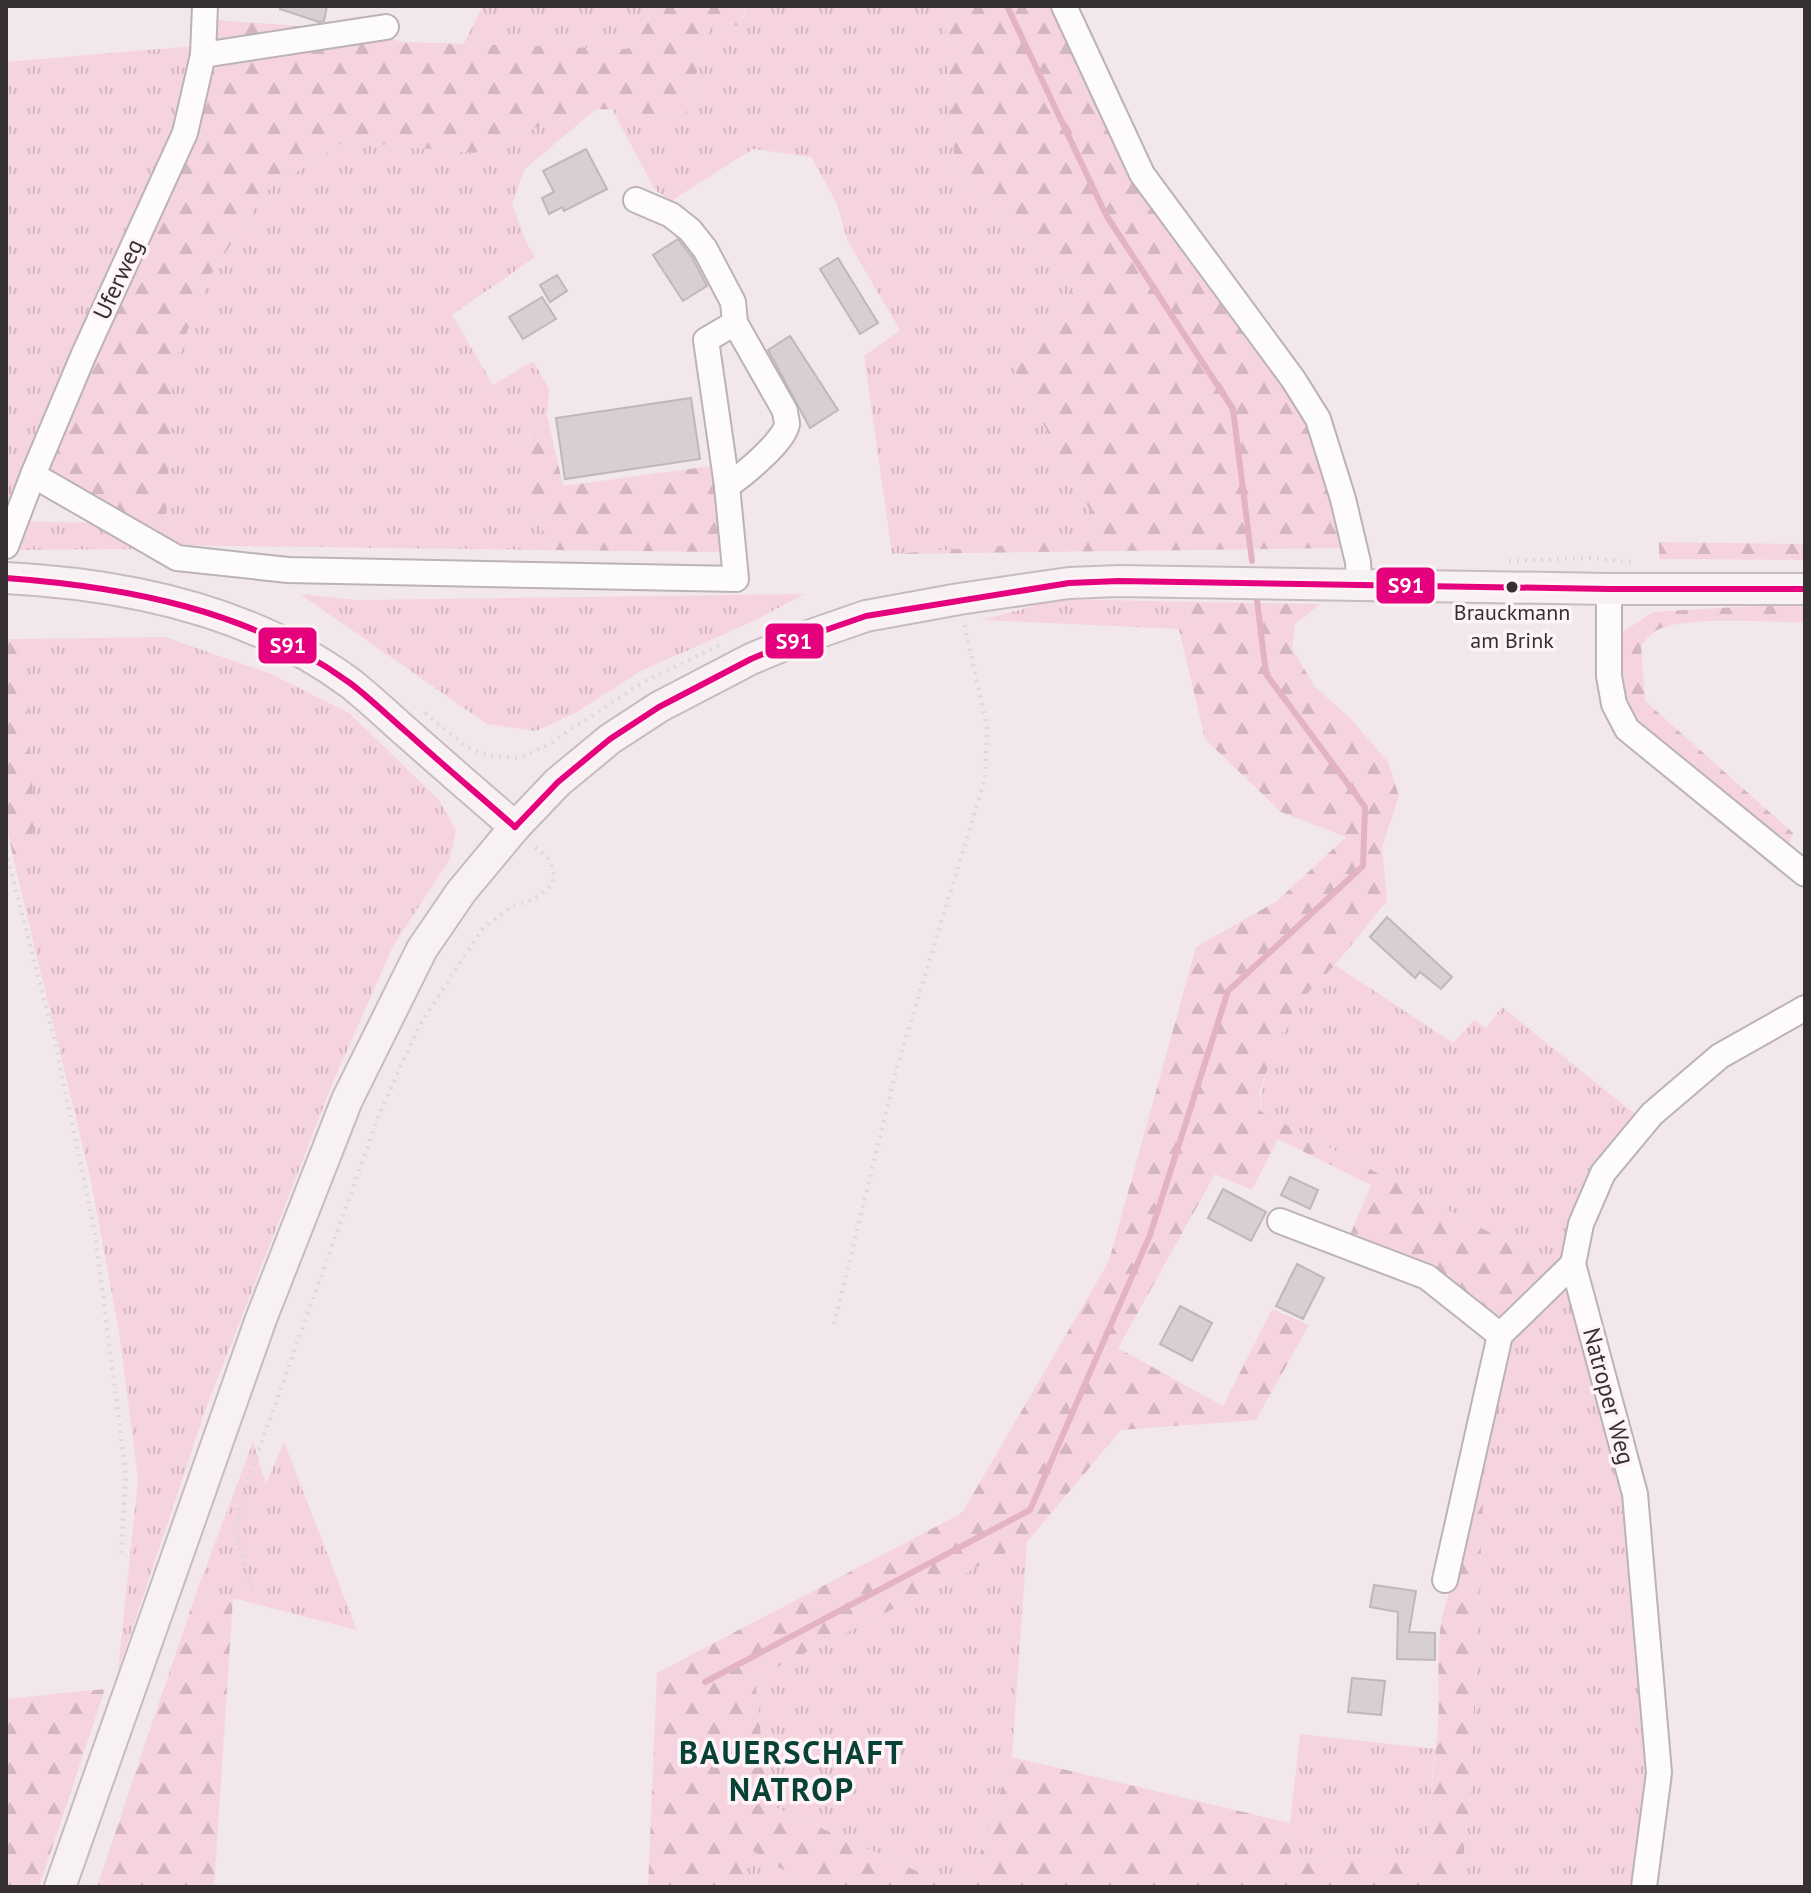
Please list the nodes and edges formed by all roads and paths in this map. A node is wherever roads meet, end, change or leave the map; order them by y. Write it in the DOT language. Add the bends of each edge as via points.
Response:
graph roads {
  1 [pos="205,6"];
  2 [pos="1064,6"];
  3 [pos="386,27"];
  4 [pos="203,55"];
  5 [pos="636,200"];
  6 [pos="735,323"];
  7 [pos="33,475"];
  8 [pos="727,486"];
  9 [pos="6,546"];
  10 [pos="6,578"];
  11 [pos="1359,583"];
  12 [pos="1609,589"];
  13 [pos="1805,589"];
  14 [pos="959,599"];
  15 [pos="515,827"];
  16 [pos="6,851"];
  17 [pos="1805,874"];
  18 [pos="1805,1008"];
  19 [pos="1280,1221"];
  20 [pos="1573,1264"];
  21 [pos="834,1324"];
  22 [pos="1500,1335"];
  23 [pos="121,1553"];
  24 [pos="1445,1580"];
  25 [pos="252,1588"];
  26 [pos="60,1887"];
  27 [pos="1644,1887"];
  1 -- 4 [label="street, Uferweg"];
  2 -- 11 [label="street" via="1142,174 1318,419 1343,499"];
  3 -- 4 [label="street"];
  4 -- 7 [label="street, Uferweg" via="185,133"];
  5 -- 6 [label="street" via="690,230 733,302"];
  6 -- 8 [label="street" via="706,340"];
  6 -- 8 [label="street" via="785,411 787,425"];
  7 -- 8 [label="street" via="177,558 288,570 736,579"];
  7 -- 9 [label="street, Uferweg"];
  10 -- 15 [label="main road" via="125,590 232,620 288,645 350,683"];
  11 -- 12 [label="main road"];
  11 -- 14 [label="main road" via="1069,583"];
  12 -- 13 [label="main road"];
  12 -- 17 [label="street" via="1609,676 1614,704 1627,729"];
  14 -- 15 [label="main road" via="866,616 794,641 714,678 610,739"];
  14 -- 21 [label="path" via="987,727 985,779 897,1067"];
  15 -- 25 [label="path" via="549,859 555,877 533,900 512,906 483,928 419,1026 379,1115 239,1505 237,1537"];
  15 -- 26 [label="main road" via="422,949 347,1100 261,1319"];
  16 -- 23 [label="path" via="55,1042 95,1233 126,1476"];
  18 -- 20 [label="street, Natroper Weg" via="1720,1056 1652,1114 1603,1173 1581,1224"];
  19 -- 22 [label="street" via="1427,1277"];
  20 -- 22 [label="street"];
  20 -- 27 [label="street, Natroper Weg" via="1635,1494 1659,1773"];
  22 -- 24 [label="street"];
}
